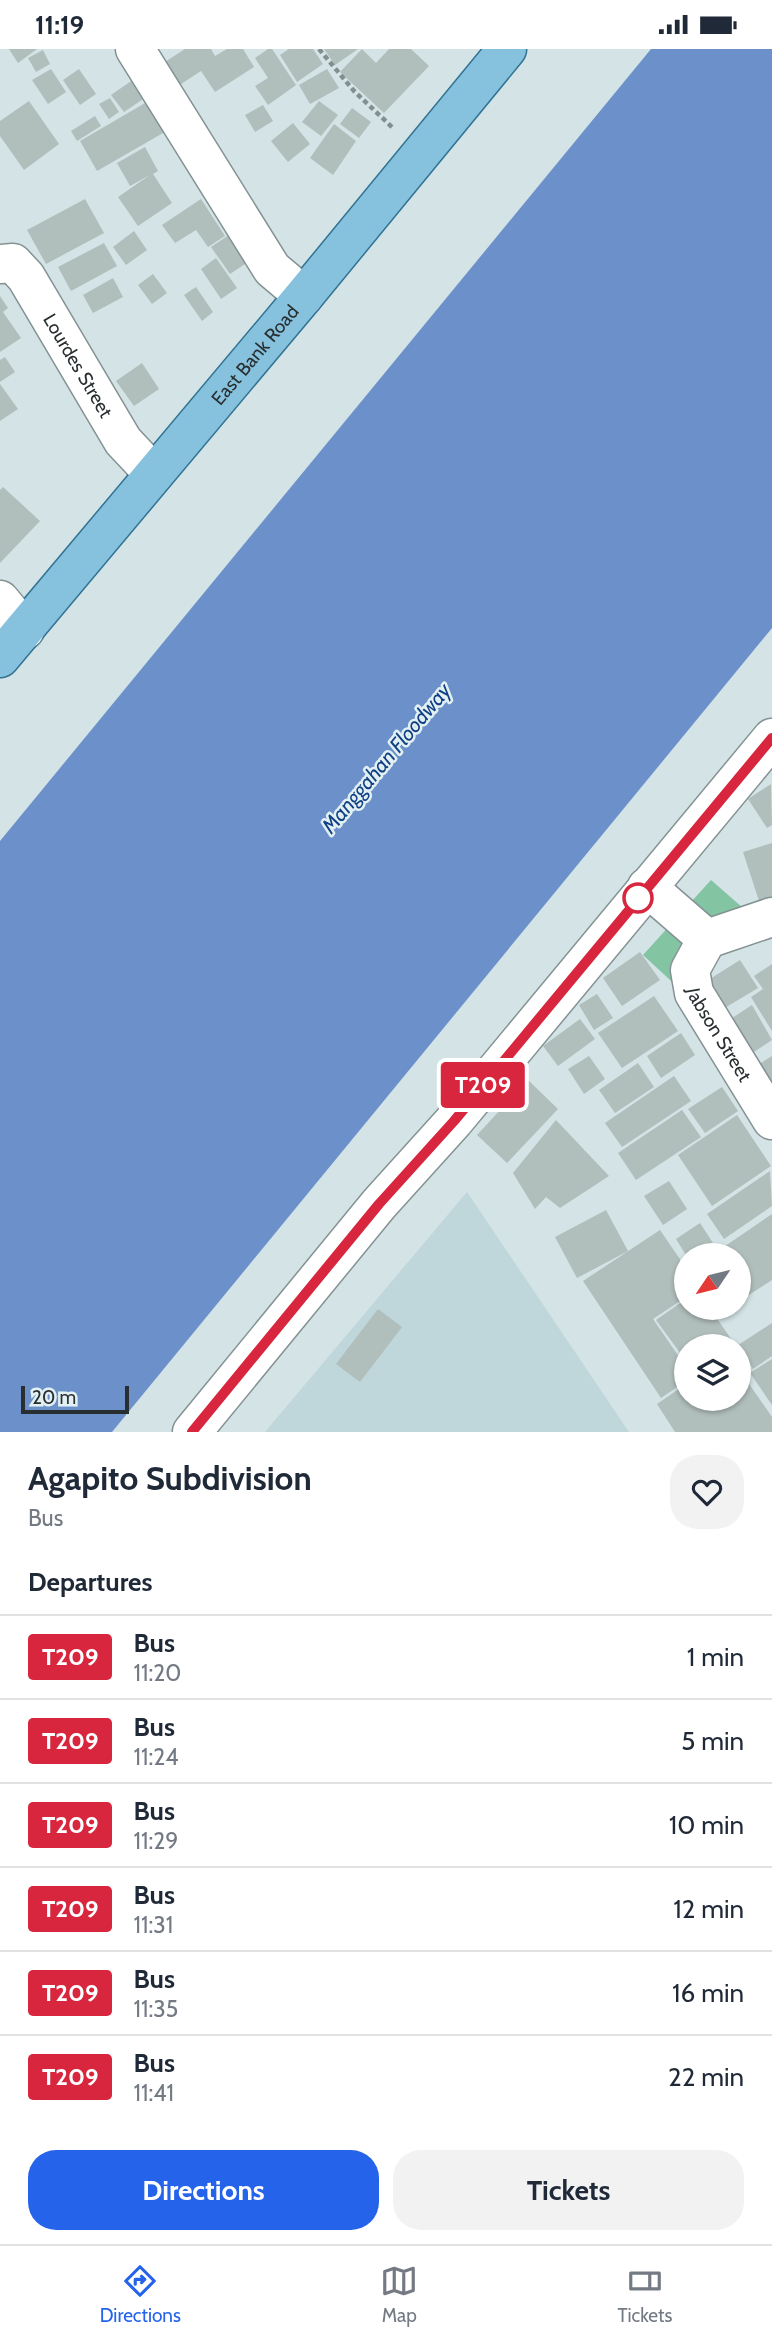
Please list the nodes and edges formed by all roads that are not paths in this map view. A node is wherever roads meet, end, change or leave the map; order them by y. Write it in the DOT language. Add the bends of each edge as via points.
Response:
graph roads {
  1 [pos="135,49"];
  2 [pos="507,49"];
  3 [pos="0,264"];
  4 [pos="304,296"];
  5 [pos="154,474"];
  6 [pos="0,600"];
  7 [pos="25,629"];
  8 [pos="0,658"];
  9 [pos="772,737"];
  10 [pos="647,887"];
  11 [pos="772,917"];
  12 [pos="707,939"];
  13 [pos="772,1120"];
  14 [pos="192,1432"];
  1 -- 4 [label="street" via="272,269"];
  2 -- 4 [label="main road, East Bank Road"];
  3 -- 5 [label="street, Lourdes Street" via="13,263 26,277 123,441"];
  4 -- 5 [label="main road, East Bank Road"];
  5 -- 7 [label="main road, East Bank Road"];
  6 -- 7 [label="street"];
  7 -- 8 [label="main road, East Bank Road"];
  9 -- 10 [label="street"];
  10 -- 12 [label="street"];
  10 -- 14 [label="street"];
  11 -- 12 [label="street"];
  12 -- 13 [label="street, Jabson Street" via="690,970 694,993"];
}
